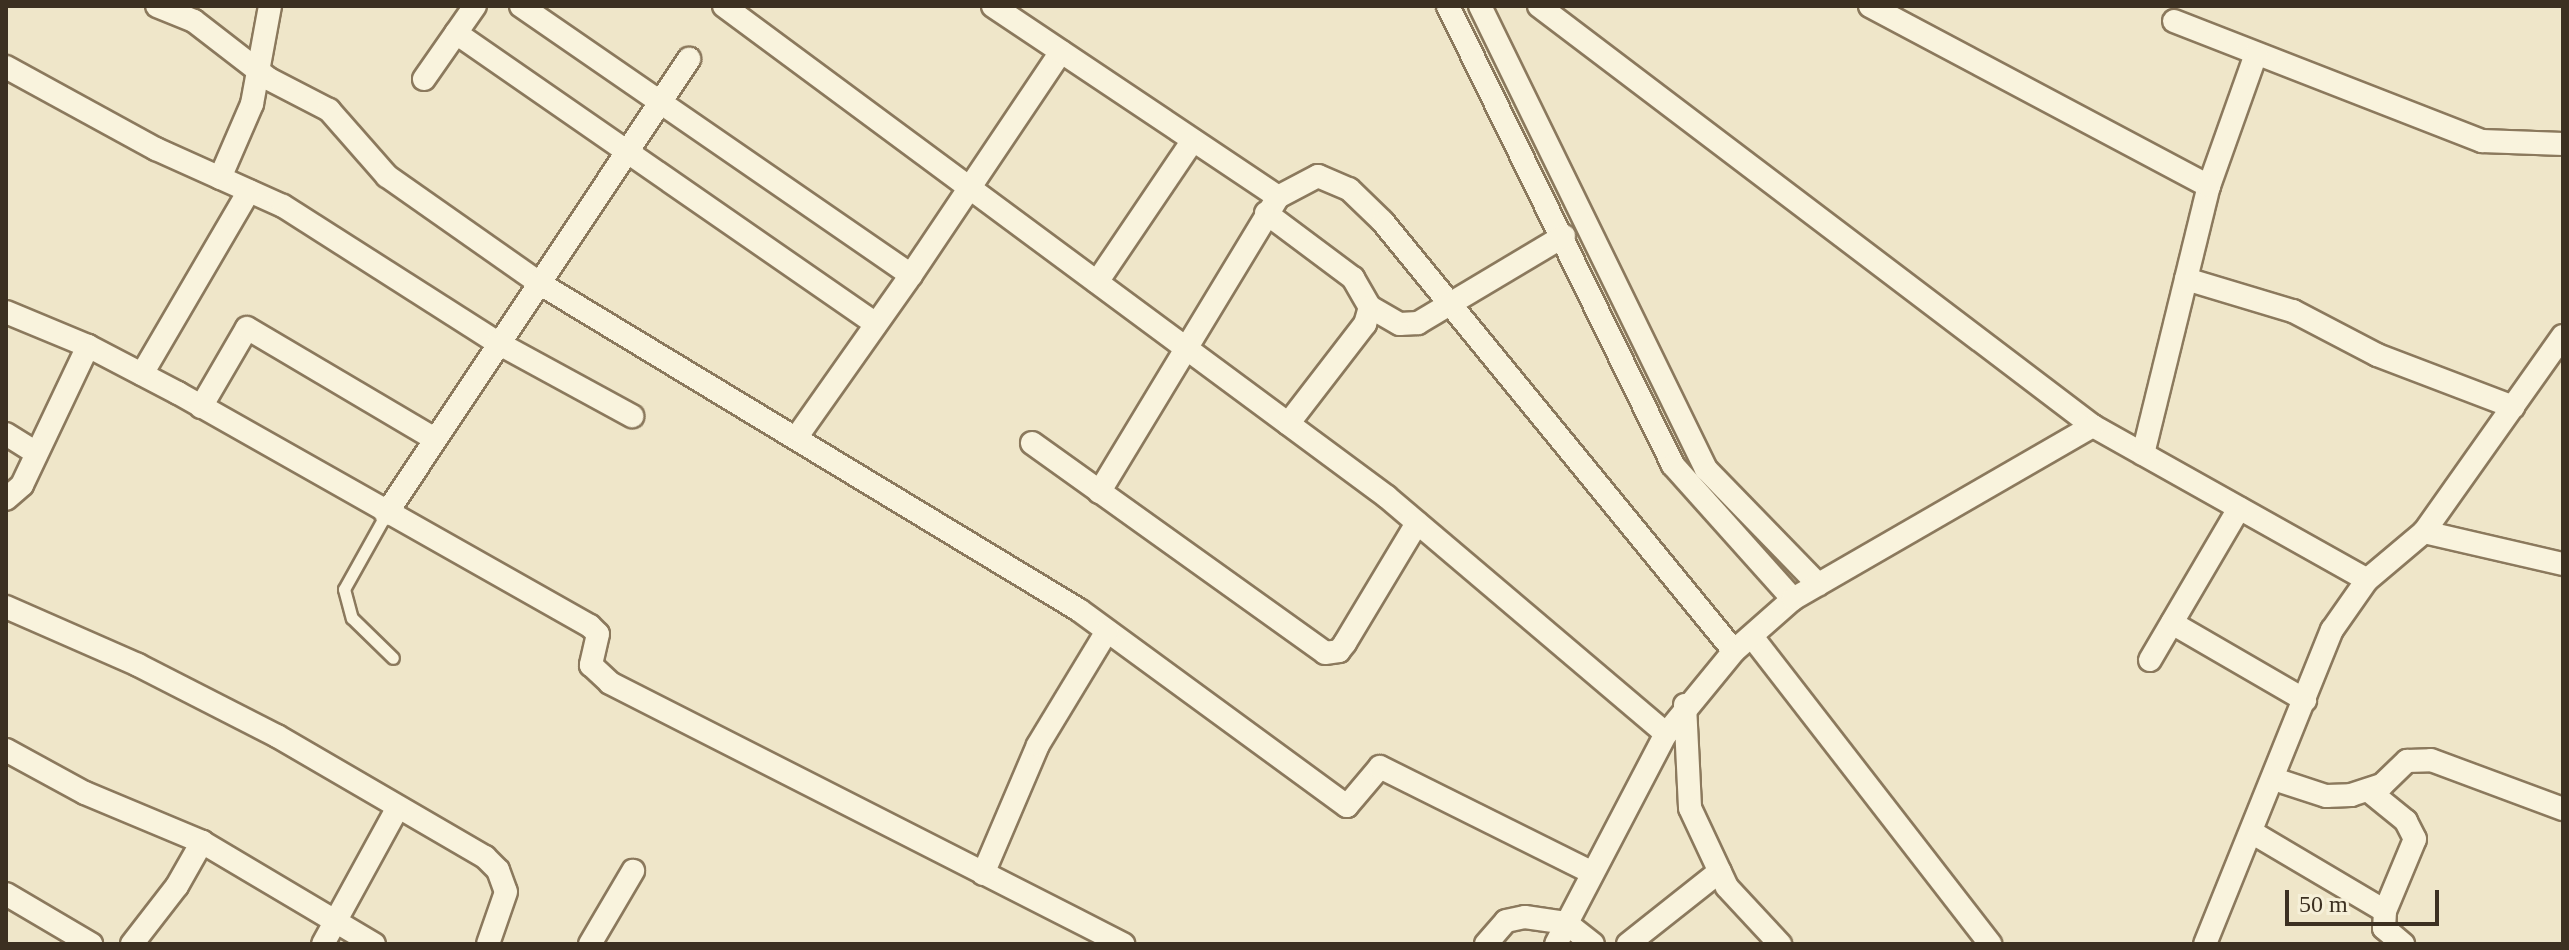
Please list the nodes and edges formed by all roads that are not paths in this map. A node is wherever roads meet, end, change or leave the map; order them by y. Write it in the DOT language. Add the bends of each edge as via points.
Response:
graph roads {
  1 [pos="157,6"];
  2 [pos="270,6"];
  3 [pos="475,6"];
  4 [pos="521,6"];
  5 [pos="724,6"];
  6 [pos="993,6"];
  7 [pos="1448,6"];
  8 [pos="1480,6"];
  9 [pos="1539,6"];
  10 [pos="1870,6"];
  11 [pos="2174,21"];
  12 [pos="456,33"];
  13 [pos="1061,52"];
  14 [pos="2256,54"];
  15 [pos="689,59"];
  16 [pos="6,67"];
  17 [pos="258,71"];
  18 [pos="424,79"];
  19 [pos="660,102"];
  20 [pos="1193,140"];
  21 [pos="2563,144"];
  22 [pos="629,149"];
  23 [pos="220,178"];
  24 [pos="2209,186"];
  25 [pos="969,187"];
  26 [pos="249,191"];
  27 [pos="1272,205"];
  28 [pos="1564,236"];
  29 [pos="911,275"];
  30 [pos="2186,279"];
  31 [pos="1097,282"];
  32 [pos="539,283"];
  33 [pos="1451,305"];
  34 [pos="1370,307"];
  35 [pos="6,312"];
  36 [pos="876,324"];
  37 [pos="2563,336"];
  38 [pos="498,343"];
  39 [pos="88,346"];
  40 [pos="1184,347"];
  41 [pos="142,374"];
  42 [pos="201,407"];
  43 [pos="2513,407"];
  44 [pos="632,416"];
  45 [pos="1288,424"];
  46 [pos="2093,426"];
  47 [pos="6,434"];
  48 [pos="796,438"];
  49 [pos="435,439"];
  50 [pos="1032,443"];
  51 [pos="37,453"];
  52 [pos="2143,454"];
  53 [pos="1099,492"];
  54 [pos="6,499"];
  55 [pos="2239,508"];
  56 [pos="386,514"];
  57 [pos="1417,523"];
  58 [pos="2424,532"];
  59 [pos="2563,564"];
  60 [pos="2367,580"];
  61 [pos="1818,584"];
  62 [pos="1793,599"];
  63 [pos="6,607"];
  64 [pos="2172,623"];
  65 [pos="1107,631"];
  66 [pos="1744,644"];
  67 [pos="393,658"];
  68 [pos="2150,660"];
  69 [pos="2305,700"];
  70 [pos="1685,705"];
  71 [pos="1666,734"];
  72 [pos="6,750"];
  73 [pos="2274,779"];
  74 [pos="2369,791"];
  75 [pos="398,807"];
  76 [pos="2563,809"];
  77 [pos="2253,833"];
  78 [pos="202,842"];
  79 [pos="633,871"];
  80 [pos="1720,871"];
  81 [pos="1591,872"];
  82 [pos="983,874"];
  83 [pos="6,894"];
  84 [pos="2385,911"];
  85 [pos="335,920"];
  86 [pos="1566,923"];
  87 [pos="91,944"];
  88 [pos="132,944"];
  89 [pos="323,944"];
  90 [pos="374,944"];
  91 [pos="488,944"];
  92 [pos="590,944"];
  93 [pos="1123,944"];
  94 [pos="1486,944"];
  95 [pos="1556,944"];
  96 [pos="1593,944"];
  97 [pos="1628,944"];
  98 [pos="1780,944"];
  99 [pos="1990,944"];
  100 [pos="2205,944"];
  101 [pos="2403,944"];
  1 -- 17 [label="street" via="194,21"];
  2 -- 17 [label="street"];
  3 -- 12 [label="street"];
  4 -- 19 [label="street"];
  5 -- 25 [label="street"];
  6 -- 13 [label="street"];
  7 -- 28 [label="street"];
  8 -- 61 [label="street" via="1706,469"];
  9 -- 46 [label="street"];
  10 -- 24 [label="street"];
  11 -- 14 [label="street"];
  12 -- 18 [label="street"];
  12 -- 22 [label="street"];
  13 -- 20 [label="street"];
  13 -- 25 [label="street"];
  14 -- 21 [label="street" via="2482,141"];
  14 -- 24 [label="street"];
  15 -- 19 [label="street"];
  16 -- 23 [label="street"];
  17 -- 23 [label="street" via="252,104"];
  17 -- 32 [label="street" via="329,110 387,176"];
  19 -- 22 [label="street"];
  19 -- 29 [label="street"];
  20 -- 27 [label="street"];
  20 -- 31 [label="street"];
  22 -- 32 [label="street"];
  22 -- 36 [label="street"];
  23 -- 26 [label="street"];
  24 -- 30 [label="street"];
  25 -- 29 [label="street"];
  25 -- 31 [label="street"];
  26 -- 38 [label="street" via="283,206"];
  26 -- 41 [label="street"];
  27 -- 33 [label="street" via="1318,176 1349,189"];
  27 -- 34 [label="street" via="1353,278"];
  27 -- 40 [label="street"];
  28 -- 33 [label="street"];
  28 -- 62 [label="street" via="1673,465"];
  29 -- 36 [label="street"];
  30 -- 43 [label="street" via="2293,311 2377,355 2454,380"];
  30 -- 52 [label="street"];
  31 -- 40 [label="street"];
  32 -- 38 [label="street"];
  32 -- 48 [label="street"];
  33 -- 34 [label="street" via="1408,326"];
  33 -- 66 [label="street"];
  34 -- 45 [label="street" via="1365,324"];
  35 -- 39 [label="street"];
  36 -- 48 [label="street"];
  37 -- 43 [label="street"];
  38 -- 44 [label="street"];
  38 -- 49 [label="street"];
  39 -- 41 [label="street"];
  39 -- 51 [label="street"];
  40 -- 45 [label="street"];
  40 -- 53 [label="street"];
  41 -- 42 [label="street"];
  42 -- 49 [label="street" via="247,328"];
  42 -- 56 [label="street"];
  43 -- 58 [label="street"];
  45 -- 57 [label="street"];
  46 -- 52 [label="street"];
  46 -- 61 [label="street"];
  47 -- 51 [label="street"];
  48 -- 65 [label="street"];
  49 -- 56 [label="street"];
  50 -- 53 [label="street"];
  51 -- 54 [label="street" via="17,494"];
  52 -- 55 [label="street"];
  53 -- 57 [label="street" via="1325,653 1339,651 1345,643"];
  55 -- 60 [label="street"];
  55 -- 64 [label="street"];
  56 -- 67 [label="lane" via="344,589 352,618"];
  56 -- 82 [label="street" via="596,630 591,665 610,683"];
  57 -- 71 [label="street"];
  58 -- 59 [label="street"];
  58 -- 60 [label="street"];
  60 -- 69 [label="street" via="2332,630"];
  61 -- 62 [label="street"];
  62 -- 66 [label="street"];
  63 -- 75 [label="street" via="152,672"];
  64 -- 68 [label="street"];
  64 -- 69 [label="street"];
  65 -- 81 [label="street" via="1347,806 1380,767"];
  65 -- 82 [label="street" via="1038,745"];
  66 -- 70 [label="street"];
  66 -- 99 [label="street"];
  69 -- 73 [label="street"];
  70 -- 71 [label="street"];
  70 -- 80 [label="street" via="1690,808"];
  71 -- 81 [label="street"];
  72 -- 78 [label="street" via="85,793"];
  73 -- 74 [label="street" via="2326,796"];
  73 -- 77 [label="street"];
  74 -- 76 [label="street" via="2407,761 2431,760"];
  74 -- 84 [label="street" via="2406,821 2415,839"];
  75 -- 85 [label="street"];
  75 -- 91 [label="street" via="498,870 506,892"];
  77 -- 84 [label="street"];
  77 -- 100 [label="street"];
  78 -- 85 [label="street"];
  78 -- 88 [label="street" via="177,886"];
  79 -- 92 [label="street"];
  80 -- 97 [label="street"];
  80 -- 98 [label="street" via="1727,887"];
  81 -- 86 [label="street"];
  82 -- 93 [label="street"];
  83 -- 87 [label="street"];
  84 -- 101 [label="street" via="2384,928"];
  85 -- 89 [label="street"];
  85 -- 90 [label="street"];
  86 -- 94 [label="street" via="1514,917"];
  86 -- 95 [label="street"];
  86 -- 96 [label="street"];
}
